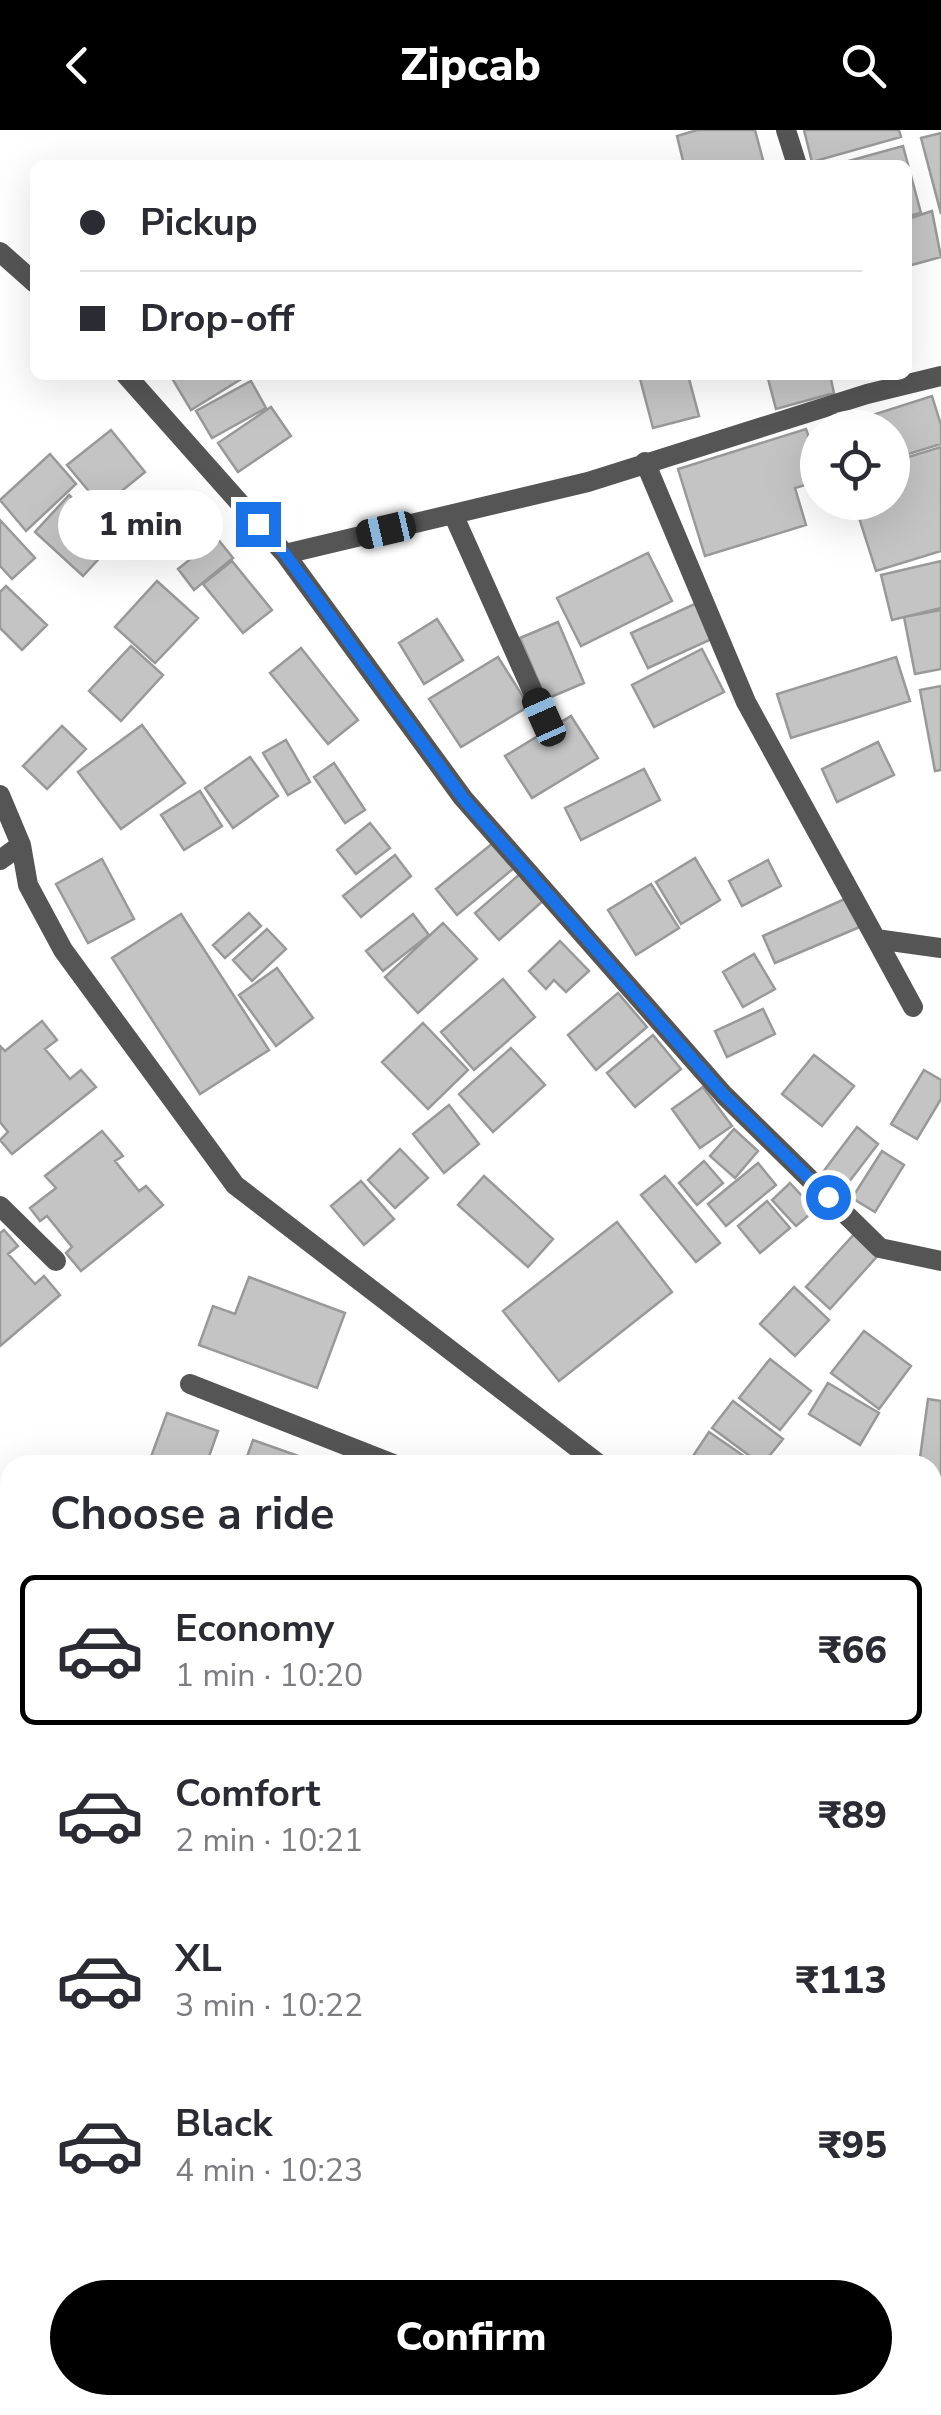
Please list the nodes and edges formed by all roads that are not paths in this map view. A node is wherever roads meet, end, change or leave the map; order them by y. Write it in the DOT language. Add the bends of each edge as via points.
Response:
graph roads {
  1 [pos="786,130"];
  2 [pos="795,160"];
  3 [pos="0,252"];
  4 [pos="30,279"];
  5 [pos="941,376"];
  6 [pos="912,379"];
  7 [pos="130,380"];
  8 [pos="902,380"];
  9 [pos="864,384"];
  10 [pos="646,462"];
  11 [pos="453,514"];
  12 [pos="285,554"];
  13 [pos="544,717"];
  14 [pos="0,795"];
  15 [pos="21,845"];
  16 [pos="0,860"];
  17 [pos="876,939"];
  18 [pos="941,948"];
  19 [pos="914,1007"];
  20 [pos="0,1206"];
  21 [pos="56,1261"];
  22 [pos="941,1261"];
  23 [pos="190,1384"];
  24 [pos="371,1455"];
  25 [pos="587,1455"];
  1 -- 2 [label="street"];
  3 -- 4 [label="street"];
  5 -- 6 [label="street"];
  7 -- 12 [label="street"];
  8 -- 9 [label="street"];
  9 -- 10 [label="street"];
  10 -- 11 [label="street"];
  10 -- 17 [label="street" via="746,702"];
  11 -- 12 [label="street"];
  11 -- 13 [label="street"];
  12 -- 22 [label="street" via="463,798 724,1095 880,1248"];
  14 -- 15 [label="street"];
  15 -- 16 [label="street"];
  15 -- 25 [label="street" via="28,885 63,950 235,1185"];
  17 -- 18 [label="street"];
  17 -- 19 [label="street"];
  20 -- 21 [label="street"];
  23 -- 24 [label="street"];
}
